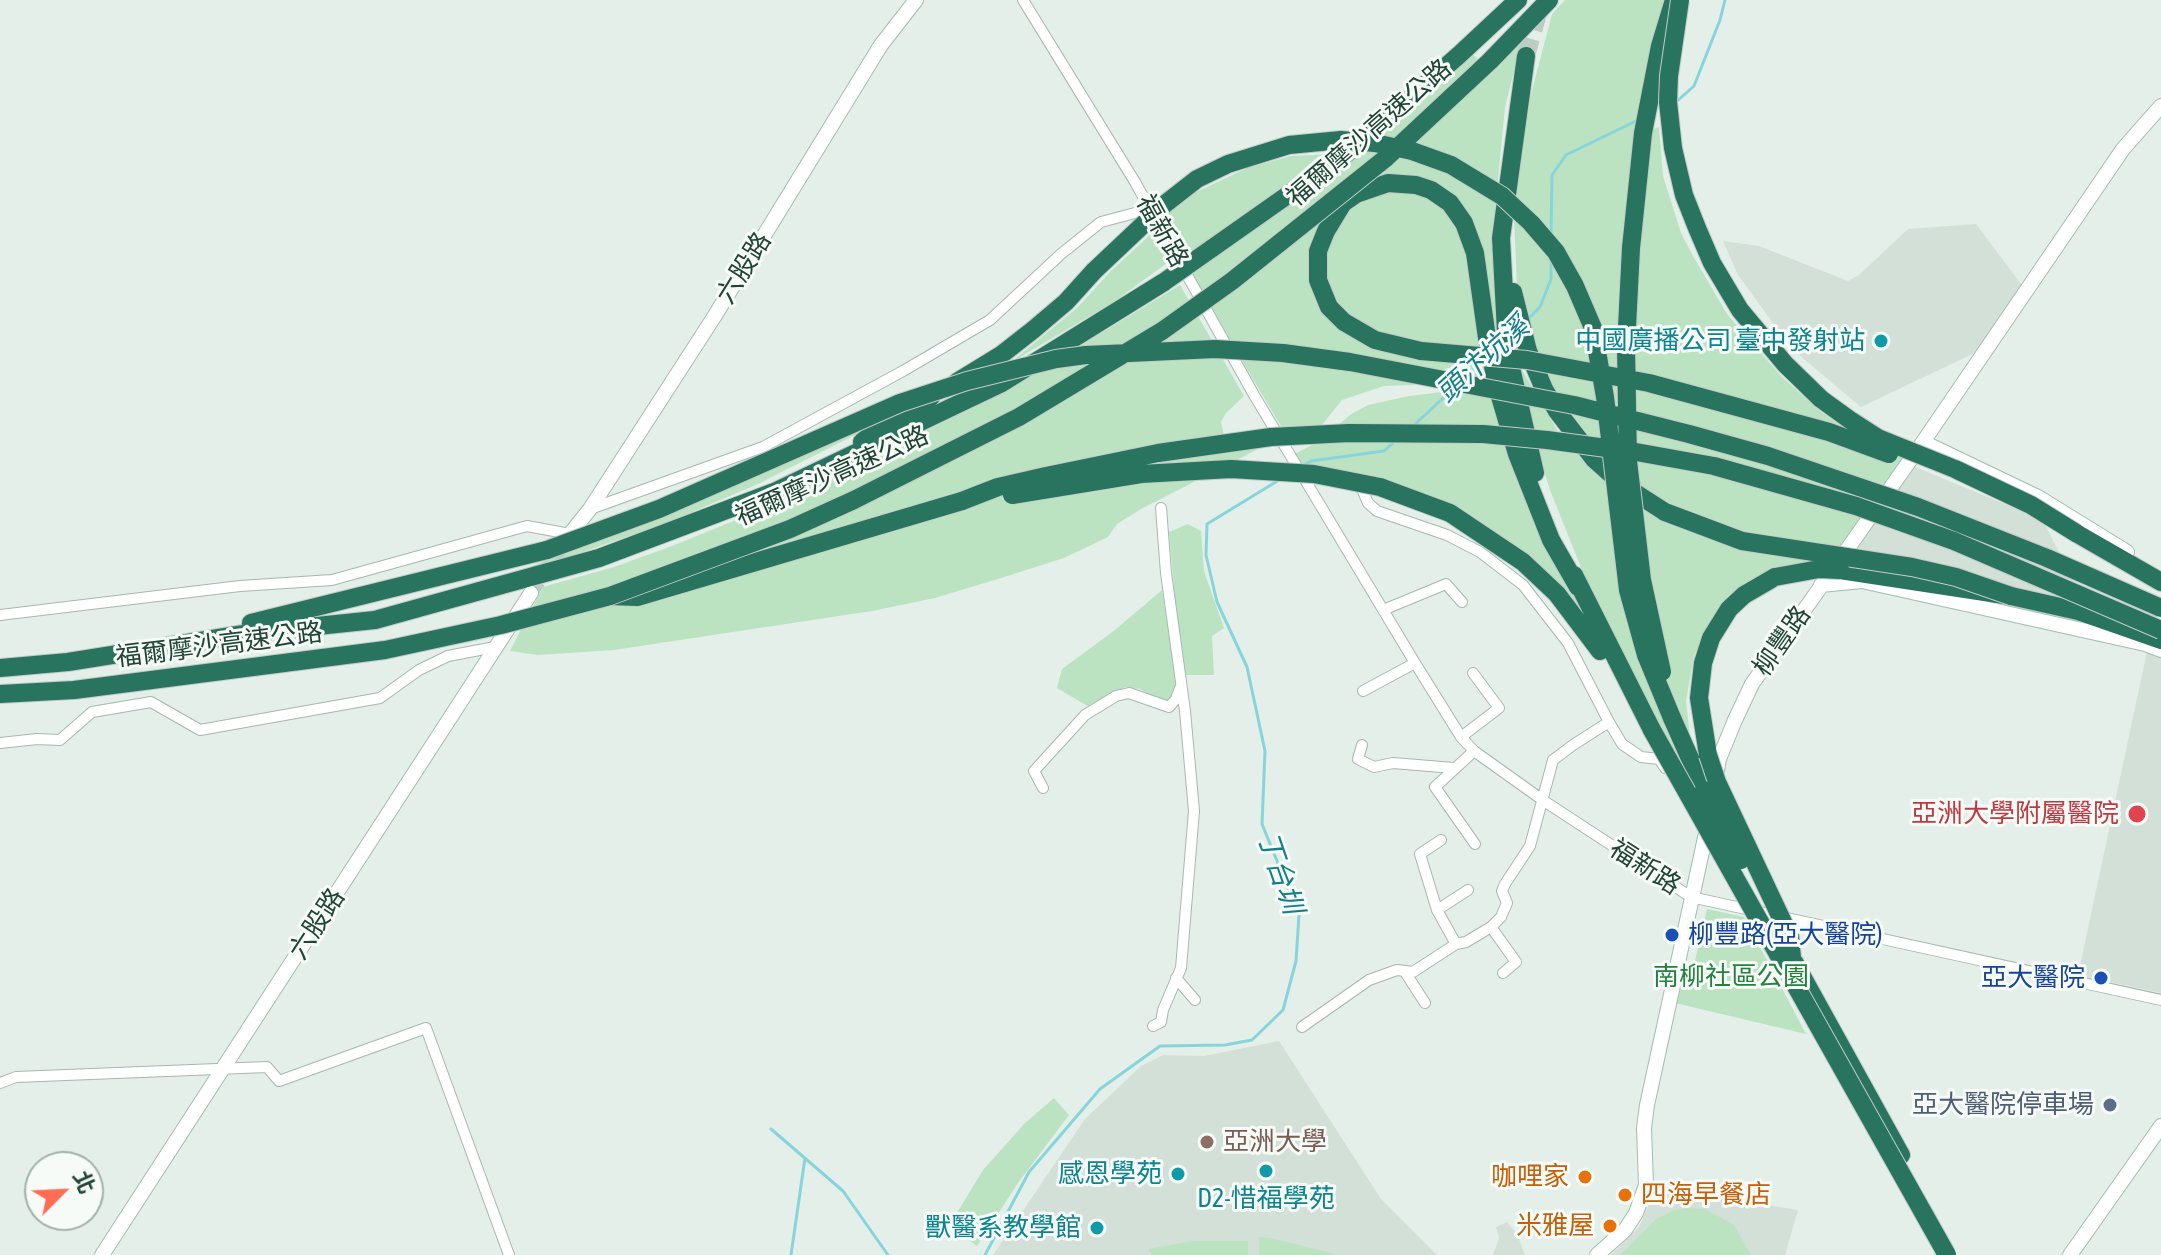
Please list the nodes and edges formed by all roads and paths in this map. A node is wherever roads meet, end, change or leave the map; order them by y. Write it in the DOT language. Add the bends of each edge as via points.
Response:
graph roads {
  1 [pos="916,0"];
  2 [pos="1023,0"];
  3 [pos="1518,0"];
  4 [pos="1549,0"];
  5 [pos="1677,0"];
  6 [pos="1526,56"];
  7 [pos="2161,106"];
  8 [pos="1150,209"];
  9 [pos="1506,339"];
  10 [pos="1923,442"];
  11 [pos="837,462"];
  12 [pos="1301,472"];
  13 [pos="962,501"];
  14 [pos="1161,508"];
  15 [pos="590,509"];
  16 [pos="2076,533"];
  17 [pos="570,534"];
  18 [pos="2161,573"];
  19 [pos="2161,582"];
  20 [pos="1821,585"];
  21 [pos="531,593"];
  22 [pos="610,596"];
  23 [pos="2011,596"];
  24 [pos="1462,602"];
  25 [pos="2161,608"];
  26 [pos="1383,610"];
  27 [pos="0,615"];
  28 [pos="2161,630"];
  29 [pos="2161,640"];
  30 [pos="201,642"];
  31 [pos="495,647"];
  32 [pos="2161,650"];
  33 [pos="1415,663"];
  34 [pos="0,668"];
  35 [pos="1473,673"];
  36 [pos="1181,686"];
  37 [pos="1363,691"];
  38 [pos="0,694"];
  39 [pos="1672,718"];
  40 [pos="1609,722"];
  41 [pos="1652,730"];
  42 [pos="1461,737"];
  43 [pos="0,743"];
  44 [pos="1362,745"];
  45 [pos="1474,751"];
  46 [pos="1454,768"];
  47 [pos="1043,788"];
  48 [pos="1544,801"];
  49 [pos="1706,834"];
  50 [pos="1441,840"];
  51 [pos="1475,844"];
  52 [pos="1468,890"];
  53 [pos="1691,897"];
  54 [pos="1437,910"];
  55 [pos="1491,927"];
  56 [pos="1456,944"];
  57 [pos="1792,958"];
  58 [pos="1405,972"];
  59 [pos="1503,973"];
  60 [pos="1176,978"];
  61 [pos="1195,1000"];
  62 [pos="2161,1000"];
  63 [pos="1425,1003"];
  64 [pos="1153,1026"];
  65 [pos="1302,1027"];
  66 [pos="223,1069"];
  67 [pos="0,1083"];
  68 [pos="2161,1126"];
  69 [pos="102,1255"];
  70 [pos="509,1255"];
  71 [pos="1597,1255"];
  72 [pos="1947,1255"];
  73 [pos="1956,1255"];
  74 [pos="2070,1255"];
  1 -- 15 [label="street, 六股路" via="881,45"];
  2 -- 8 [label="street, 福新路"];
  3 -- 11 [label="highway, 福爾摩沙高速公路, bridge" via="1346,154 1164,282 1000,384"];
  4 -- 22 [label="highway, 福爾摩沙高速公路, bridge" via="1386,158 1162,331 1019,417 816,518"];
  5 -- 16 [label="highway, bridge" via="1668,102 1678,172 1712,263 1755,330 1821,399 1878,438 2031,505"];
  5 -- 39 [label="highway, bridge" via="1660,46 1643,133 1626,347 1630,496"];
  6 -- 9 [label="highway" via="1508,181"];
  7 -- 10 [label="street, 柳豐路" via="2123,149"];
  8 -- 12 [label="street, 福新路"];
  8 -- 15 [label="street" via="1101,222 990,320 777,439"];
  9 -- 16 [label="highway, bridge" via="1481,299 1475,253 1450,203 1416,185 1388,183 1343,203 1318,251 1318,280 1329,307 1351,328 1375,340 1421,351 1585,370 1754,411 1910,462"];
  9 -- 23 [label="highway, bridge" via="1594,459 1665,512 1742,541 1912,567"];
  9 -- 41 [label="highway" via="1547,510 1578,587"];
  10 -- 18 [label="street" via="2038,497"];
  10 -- 20 [label="street, 柳豐路"];
  11 -- 30 [label="highway, 福爾摩沙高速公路" via="614,553 504,587 375,620"];
  11 -- 39 [label="highway, bridge" via="878,429 1001,355 1197,179 1289,145 1341,140 1412,151 1460,169 1502,196 1556,252 1575,286 1593,328 1628,590 1646,655"];
  12 -- 26 [label="street, 福新路"];
  12 -- 40 [label="street" via="1362,489 1377,511 1447,535 1523,585 1568,643"];
  13 -- 22 [label="highway, bridge" via="637,597"];
  13 -- 28 [label="highway, bridge" via="1046,476 1271,437 1483,434 1547,440 1714,466 1856,506 1954,541"];
  13 -- 41 [label="highway, bridge" via="1193,470 1314,474 1380,487 1450,513 1523,562 1586,630"];
  14 -- 36 [label="street"];
  15 -- 17 [label="street, 六股路"];
  16 -- 19 [label="highway"];
  17 -- 27 [label="street" via="527,526 332,580"];
  20 -- 32 [label="street" via="1862,581"];
  20 -- 49 [label="street, 柳豐路" via="1752,684 1735,720 1719,759"];
  21 -- 31 [label="street, 六股路"];
  22 -- 38 [label="highway, 福爾摩沙高速公路, bridge" via="385,650 74,690"];
  23 -- 29 [label="highway" via="2078,611"];
  23 -- 57 [label="highway, bridge" via="1819,569 1760,584 1720,621 1700,680 1705,740 1717,782 1790,937"];
  24 -- 26 [label="street" via="1446,584"];
  25 -- 30 [label="highway, bridge" via="1918,507 1689,434 1574,405 1350,362 1215,349 1071,357 967,381 888,408 659,509 547,550 234,626"];
  26 -- 33 [label="street, 福新路"];
  30 -- 34 [label="highway, 福爾摩沙高速公路"];
  31 -- 43 [label="street" via="448,656 380,698 200,730 151,702 92,712 60,740"];
  31 -- 66 [label="street, 六股路"];
  33 -- 37 [label="street"];
  33 -- 42 [label="street, 福新路"];
  35 -- 42 [label="street" via="1499,708"];
  36 -- 47 [label="street" via="1169,707 1129,693 1085,715 1034,771"];
  36 -- 60 [label="street" via="1194,811 1183,953"];
  39 -- 57 [label="highway, bridge"];
  40 -- 48 [label="street" via="1553,760"];
  40 -- 49 [label="street" via="1622,744 1641,757 1659,759"];
  41 -- 72 [label="highway, bridge"];
  42 -- 45 [label="street, 福新路"];
  44 -- 46 [label="street" via="1358,759 1374,767 1393,763"];
  45 -- 46 [label="street"];
  45 -- 48 [label="street, 福新路"];
  46 -- 51 [label="street" via="1435,787"];
  48 -- 53 [label="street, 福新路"];
  48 -- 55 [label="street" via="1530,846 1502,891 1507,903"];
  49 -- 53 [label="street, 柳豐路"];
  50 -- 54 [label="street" via="1420,854"];
  52 -- 54 [label="street"];
  53 -- 62 [label="street, 福新路"];
  53 -- 71 [label="street, 柳豐路" via="1645,1117 1646,1185 1625,1230"];
  54 -- 56 [label="street"];
  55 -- 56 [label="street"];
  55 -- 59 [label="street" via="1516,962"];
  56 -- 58 [label="street"];
  57 -- 73 [label="highway"];
  58 -- 63 [label="street"];
  58 -- 65 [label="street" via="1369,980"];
  60 -- 61 [label="street"];
  60 -- 64 [label="street" via="1161,1022"];
  66 -- 67 [label="street" via="16,1077"];
  66 -- 69 [label="street, 六股路"];
  66 -- 70 [label="street" via="267,1067 279,1081 426,1028"];
  68 -- 74 [label="street"];
}
